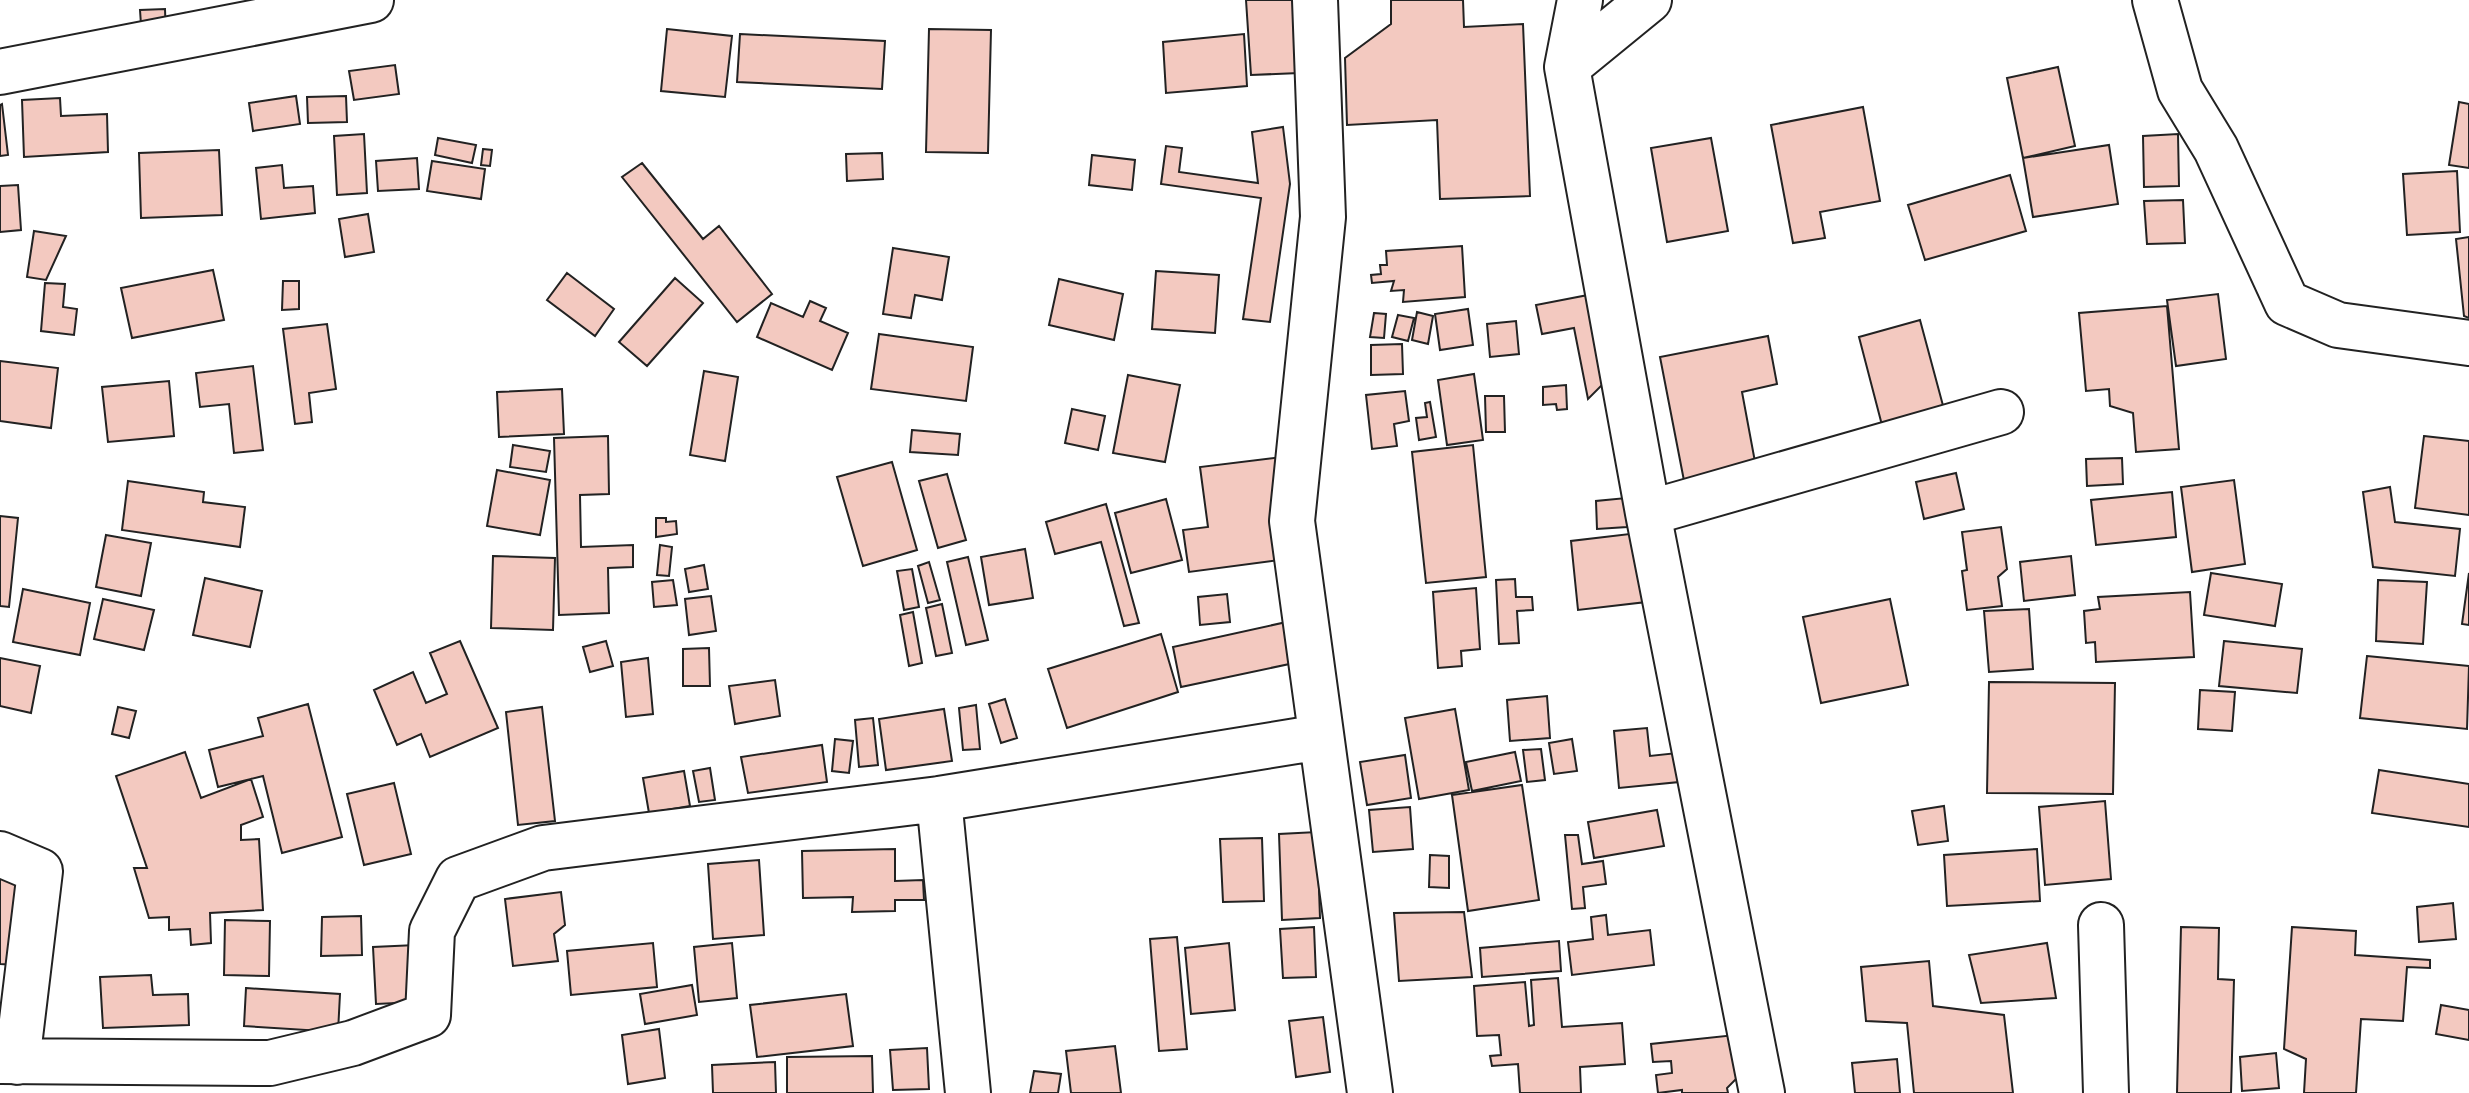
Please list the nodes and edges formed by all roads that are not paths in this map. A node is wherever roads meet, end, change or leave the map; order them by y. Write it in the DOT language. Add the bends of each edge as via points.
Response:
graph roads {
  1 [pos="371,0"];
  2 [pos="1315,0"];
  3 [pos="1580,0"];
  4 [pos="1649,0"];
  5 [pos="2155,0"];
  6 [pos="1567,67"];
  7 [pos="0,72"];
  8 [pos="2469,343"];
  9 [pos="2001,412"];
  10 [pos="1648,513"];
  11 [pos="1321,737"];
  12 [pos="939,799"];
  13 [pos="0,854"];
  14 [pos="2101,925"];
  15 [pos="9,1062"];
  16 [pos="77,1093"];
  17 [pos="968,1093"];
  18 [pos="1370,1093"];
  19 [pos="1762,1093"];
  20 [pos="2106,1093"];
  1 -- 7 [label="street"];
  2 -- 11 [label="street" via="1323,217 1292,521"];
  3 -- 6 [label="street"];
  4 -- 6 [label="street"];
  5 -- 8 [label="street" via="2180,90 2216,149 2287,303 2338,325"];
  6 -- 10 [label="street"];
  9 -- 10 [label="street"];
  10 -- 19 [label="street"];
  11 -- 12 [label="street"];
  11 -- 18 [label="street"];
  12 -- 15 [label="street" via="543,848 458,879 432,931 428,1015 353,1043 270,1063"];
  12 -- 17 [label="street"];
  13 -- 15 [label="street" via="40,871"];
  14 -- 20 [label="street"];
  15 -- 16 [label="street" via="78,1089"];
}
